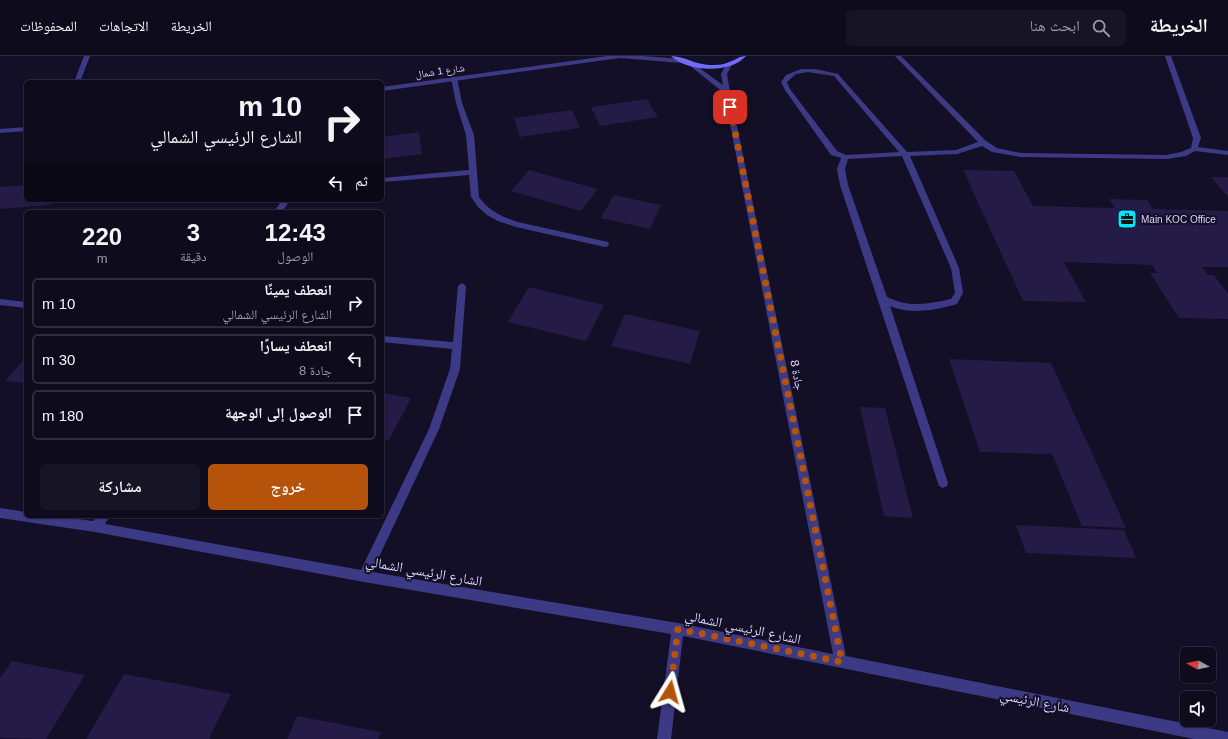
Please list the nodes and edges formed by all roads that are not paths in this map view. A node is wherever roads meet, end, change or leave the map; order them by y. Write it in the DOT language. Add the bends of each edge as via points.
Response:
graph roads {
  1 [pos="87,56"];
  2 [pos="620,56"];
  3 [pos="674,56"];
  4 [pos="743,56"];
  5 [pos="898,56"];
  6 [pos="1168,56"];
  7 [pos="682,61"];
  8 [pos="691,64"];
  9 [pos="729,64"];
  10 [pos="454,78"];
  11 [pos="77,80"];
  12 [pos="384,89"];
  13 [pos="727,92"];
  14 [pos="24,129"];
  15 [pos="0,131"];
  16 [pos="983,144"];
  17 [pos="1194,149"];
  18 [pos="1228,153"];
  19 [pos="904,154"];
  20 [pos="846,157"];
  21 [pos="474,172"];
  22 [pos="384,180"];
  23 [pos="605,244"];
  24 [pos="462,286"];
  25 [pos="884,299"];
  26 [pos="0,302"];
  27 [pos="24,304"];
  28 [pos="384,339"];
  29 [pos="458,346"];
  30 [pos="943,483"];
  31 [pos="0,513"];
  32 [pos="24,517"];
  33 [pos="34,518"];
  34 [pos="102,518"];
  35 [pos="95,527"];
  36 [pos="364,576"];
  37 [pos="678,629"];
  38 [pos="842,662"];
  39 [pos="664,739"];
  40 [pos="1228,739"];
  1 -- 11 [label="street"];
  2 -- 7 [label="street, شارع 1 شمال"];
  2 -- 10 [label="street, شارع 1 شمال"];
  3 -- 7 [label="main road"];
  4 -- 9 [label="main road"];
  5 -- 16 [label="street"];
  6 -- 17 [label="street" via="1197,138"];
  7 -- 8 [label="main road"];
  8 -- 9 [label="main road"];
  8 -- 13 [label="street"];
  9 -- 13 [label="street, جادة 8" via="724,74"];
  10 -- 12 [label="street, شارع 1 شمال"];
  10 -- 21 [label="street" via="470,135"];
  13 -- 38 [label="street, جادة 8"];
  14 -- 15 [label="street"];
  16 -- 17 [label="street" via="995,150 1021,155 1166,157"];
  16 -- 19 [label="street" via="957,152"];
  17 -- 18 [label="street"];
  19 -- 20 [label="street"];
  19 -- 20 [label="street" via="836,75 824,71 805,71 787,76 784,82 792,95 834,152"];
  19 -- 25 [label="street" via="955,268 959,293 954,302 920,308 898,306"];
  20 -- 25 [label="street" via="841,169 844,185"];
  21 -- 22 [label="street"];
  21 -- 23 [label="street" via="475,197 490,213 516,224"];
  24 -- 29 [label="street"];
  25 -- 30 [label="street"];
  26 -- 27 [label="street"];
  28 -- 29 [label="street"];
  29 -- 36 [label="street" via="455,368 434,429"];
  31 -- 32 [label="street, الشارع الرئيسي الشمالي"];
  33 -- 35 [label="street, الشارع الرئيسي الشمالي"];
  34 -- 35 [label="street"];
  35 -- 36 [label="street, الشارع الرئيسي الشمالي"];
  36 -- 37 [label="street, الشارع الرئيسي الشمالي"];
  37 -- 38 [label="street, الشارع الرئيسي الشمالي"];
  37 -- 39 [label="street"];
  38 -- 40 [label="street, شارع الرئيسي"];
}
